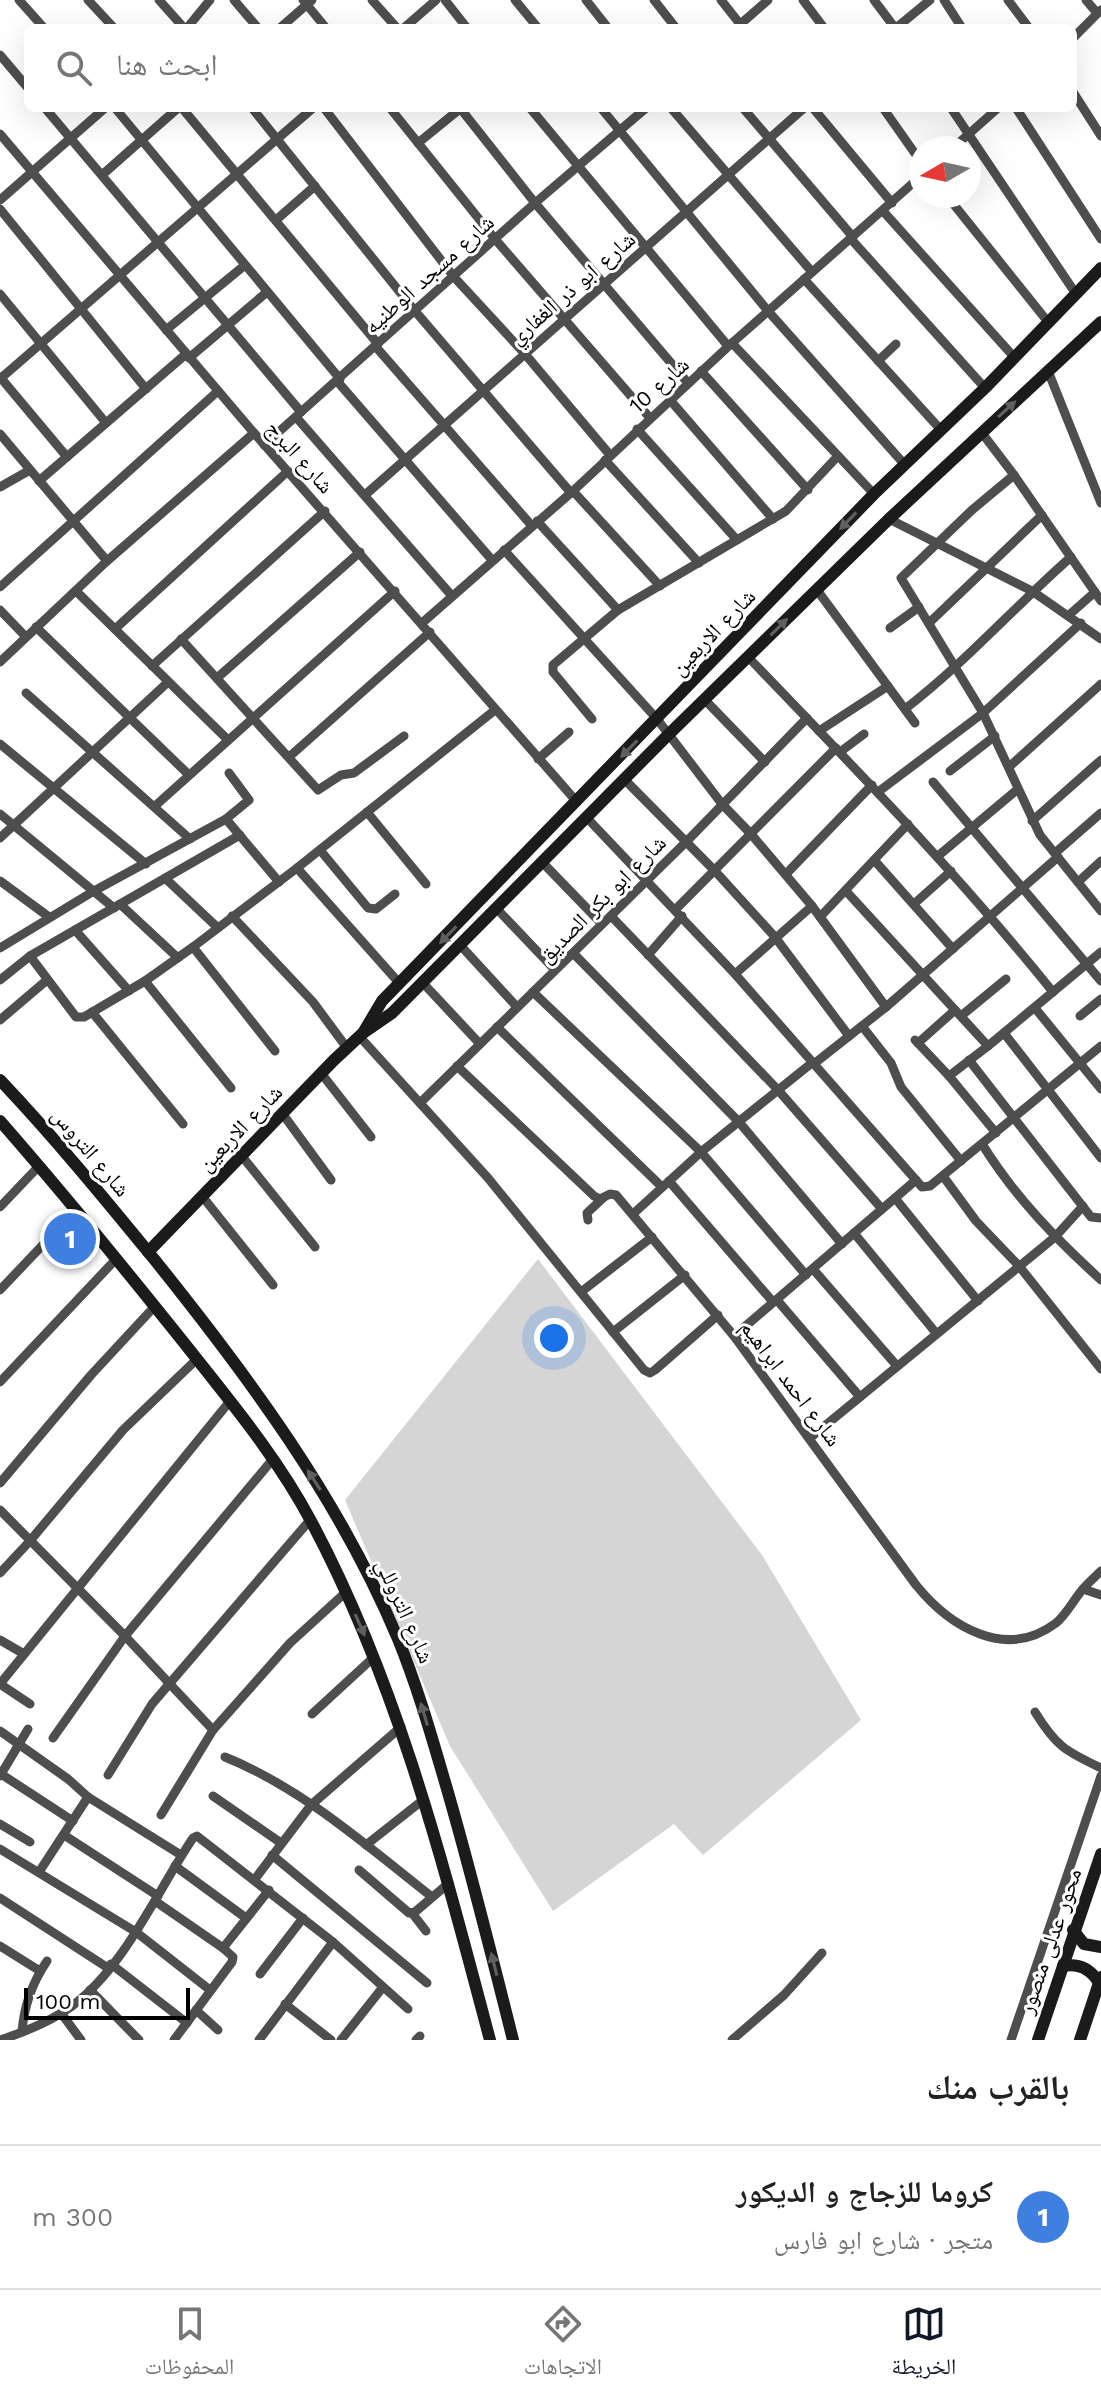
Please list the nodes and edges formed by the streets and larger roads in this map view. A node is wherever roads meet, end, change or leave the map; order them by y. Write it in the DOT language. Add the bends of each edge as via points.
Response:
graph roads {
  1 [pos="19,0"];
  2 [pos="88,0"];
  3 [pos="159,0"];
  4 [pos="210,0"];
  5 [pos="234,0"];
  6 [pos="372,0"];
  7 [pos="436,0"];
  8 [pos="445,0"];
  9 [pos="517,0"];
  10 [pos="586,0"];
  11 [pos="654,0"];
  12 [pos="721,0"];
  13 [pos="768,0"];
  14 [pos="803,0"];
  15 [pos="874,0"];
  16 [pos="930,0"];
  17 [pos="944,0"];
  18 [pos="1008,0"];
  19 [pos="1086,0"];
  20 [pos="307,1"];
  21 [pos="1099,12"];
  22 [pos="40,24"];
  23 [pos="110,24"];
  24 [pos="181,24"];
  25 [pos="189,24"];
  26 [pos="255,24"];
  27 [pos="284,24"];
  28 [pos="323,24"];
  29 [pos="393,24"];
  30 [pos="409,24"];
  31 [pos="464,24"];
  32 [pos="535,24"];
  33 [pos="605,24"];
  34 [pos="673,24"];
  35 [pos="739,24"];
  36 [pos="743,24"];
  37 [pos="821,24"];
  38 [pos="893,24"];
  39 [pos="901,24"];
  40 [pos="959,24"];
  41 [pos="1026,24"];
  42 [pos="1077,34"];
  43 [pos="0,55"];
  44 [pos="24,83"];
  45 [pos="1077,98"];
  46 [pos="48,112"];
  47 [pos="100,112"];
  48 [pos="118,112"];
  49 [pos="175,112"];
  50 [pos="184,112"];
  51 [pos="255,112"];
  52 [pos="308,112"];
  53 [pos="327,112"];
  54 [pos="396,112"];
  55 [pos="455,112"];
  56 [pos="463,112"];
  57 [pos="533,112"];
  58 [pos="604,112"];
  59 [pos="641,112"];
  60 [pos="674,112"];
  61 [pos="746,112"];
  62 [pos="800,112"];
  63 [pos="816,112"];
  64 [pos="886,112"];
  65 [pos="954,112"];
  66 [pos="994,112"];
  67 [pos="1019,112"];
  68 [pos="620,131"];
  69 [pos="0,134"];
  70 [pos="969,134"];
  71 [pos="967,136"];
  72 [pos="1101,136"];
  73 [pos="70,138"];
  74 [pos="277,138"];
  75 [pos="770,139"];
  76 [pos="142,140"];
  77 [pos="418,143"];
  78 [pos="909,145"];
  79 [pos="577,167"];
  80 [pos="33,171"];
  81 [pos="237,172"];
  82 [pos="102,175"];
  83 [pos="728,177"];
  84 [pos="315,186"];
  85 [pos="909,187"];
  86 [pos="0,200"];
  87 [pos="535,203"];
  88 [pos="892,203"];
  89 [pos="197,206"];
  90 [pos="957,208"];
  91 [pos="0,209"];
  92 [pos="883,211"];
  93 [pos="686,212"];
  94 [pos="276,220"];
  95 [pos="852,238"];
  96 [pos="495,239"];
  97 [pos="1101,239"];
  98 [pos="158,240"];
  99 [pos="645,248"];
  100 [pos="245,265"];
  101 [pos="1101,268"];
  102 [pos="119,275"];
  103 [pos="808,275"];
  104 [pos="454,277"];
  105 [pos="605,285"];
  106 [pos="267,292"];
  107 [pos="0,294"];
  108 [pos="1076,294"];
  109 [pos="205,297"];
  110 [pos="81,308"];
  111 [pos="415,311"];
  112 [pos="768,311"];
  113 [pos="566,319"];
  114 [pos="1048,322"];
  115 [pos="228,324"];
  116 [pos="1099,328"];
  117 [pos="166,330"];
  118 [pos="41,343"];
  119 [pos="730,344"];
  120 [pos="896,344"];
  121 [pos="377,346"];
  122 [pos="525,354"];
  123 [pos="188,356"];
  124 [pos="1014,357"];
  125 [pos="878,361"];
  126 [pos="701,371"];
  127 [pos="1048,371"];
  128 [pos="0,377"];
  129 [pos="338,380"];
  130 [pos="688,383"];
  131 [pos="985,388"];
  132 [pos="146,389"];
  133 [pos="484,390"];
  134 [pos="218,391"];
  135 [pos="670,400"];
  136 [pos="299,414"];
  137 [pos="650,418"];
  138 [pos="106,423"];
  139 [pos="445,426"];
  140 [pos="637,429"];
  141 [pos="941,430"];
  142 [pos="254,433"];
  143 [pos="982,433"];
  144 [pos="0,434"];
  145 [pos="264,445"];
  146 [pos="67,457"];
  147 [pos="837,457"];
  148 [pos="608,458"];
  149 [pos="405,460"];
  150 [pos="905,465"];
  151 [pos="30,470"];
  152 [pos="288,471"];
  153 [pos="1014,475"];
  154 [pos="39,481"];
  155 [pos="0,487"];
  156 [pos="808,490"];
  157 [pos="572,492"];
  158 [pos="874,494"];
  159 [pos="365,495"];
  160 [pos="1101,503"];
  161 [pos="325,511"];
  162 [pos="1042,515"];
  163 [pos="773,519"];
  164 [pos="889,519"];
  165 [pos="72,520"];
  166 [pos="535,524"];
  167 [pos="737,540"];
  168 [pos="937,542"];
  169 [pos="504,550"];
  170 [pos="360,552"];
  171 [pos="1071,557"];
  172 [pos="492,560"];
  173 [pos="107,561"];
  174 [pos="699,563"];
  175 [pos="985,566"];
  176 [pos="660,586"];
  177 [pos="0,587"];
  178 [pos="817,590"];
  179 [pos="76,591"];
  180 [pos="395,591"];
  181 [pos="1032,591"];
  182 [pos="452,596"];
  183 [pos="1098,597"];
  184 [pos="919,607"];
  185 [pos="0,610"];
  186 [pos="618,610"];
  187 [pos="1069,615"];
  188 [pos="422,623"];
  189 [pos="929,623"];
  190 [pos="1081,623"];
  191 [pos="36,627"];
  192 [pos="890,628"];
  193 [pos="115,629"];
  194 [pos="430,632"];
  195 [pos="1100,636"];
  196 [pos="26,637"];
  197 [pos="583,638"];
  198 [pos="181,639"];
  199 [pos="749,658"];
  200 [pos="0,662"];
  201 [pos="152,666"];
  202 [pos="956,668"];
  203 [pos="217,678"];
  204 [pos="168,682"];
  205 [pos="1101,684"];
  206 [pos="888,686"];
  207 [pos="26,693"];
  208 [pos="705,700"];
  209 [pos="905,709"];
  210 [pos="495,710"];
  211 [pos="983,713"];
  212 [pos="252,717"];
  213 [pos="807,718"];
  214 [pos="130,719"];
  215 [pos="592,719"];
  216 [pos="657,719"];
  217 [pos="915,723"];
  218 [pos="819,731"];
  219 [pos="569,732"];
  220 [pos="864,734"];
  221 [pos="668,735"];
  222 [pos="404,736"];
  223 [pos="995,736"];
  224 [pos="228,740"];
  225 [pos="0,744"];
  226 [pos="838,750"];
  227 [pos="92,753"];
  228 [pos="289,757"];
  229 [pos="538,759"];
  230 [pos="1101,760"];
  231 [pos="765,762"];
  232 [pos="1009,767"];
  233 [pos="950,771"];
  234 [pos="229,773"];
  235 [pos="189,775"];
  236 [pos="625,780"];
  237 [pos="933,782"];
  238 [pos="875,788"];
  239 [pos="1018,789"];
  240 [pos="53,790"];
  241 [pos="577,802"];
  242 [pos="722,804"];
  243 [pos="155,806"];
  244 [pos="367,812"];
  245 [pos="1101,813"];
  246 [pos="0,814"];
  247 [pos="587,818"];
  248 [pos="226,819"];
  249 [pos="1032,821"];
  250 [pos="908,824"];
  251 [pos="13,826"];
  252 [pos="972,826"];
  253 [pos="751,834"];
  254 [pos="240,835"];
  255 [pos="0,838"];
  256 [pos="190,839"];
  257 [pos="686,842"];
  258 [pos="320,850"];
  259 [pos="1056,855"];
  260 [pos="938,856"];
  261 [pos="875,861"];
  262 [pos="1101,861"];
  263 [pos="542,862"];
  264 [pos="146,864"];
  265 [pos="297,868"];
  266 [pos="715,871"];
  267 [pos="951,871"];
  268 [pos="786,874"];
  269 [pos="165,878"];
  270 [pos="646,879"];
  271 [pos="0,881"];
  272 [pos="279,882"];
  273 [pos="1078,882"];
  274 [pos="426,884"];
  275 [pos="1023,888"];
  276 [pos="94,891"];
  277 [pos="846,891"];
  278 [pos="395,894"];
  279 [pos="915,903"];
  280 [pos="117,906"];
  281 [pos="812,906"];
  282 [pos="497,909"];
  283 [pos="1101,911"];
  284 [pos="679,913"];
  285 [pos="232,916"];
  286 [pos="611,916"];
  287 [pos="991,916"];
  288 [pos="49,917"];
  289 [pos="820,917"];
  290 [pos="602,924"];
  291 [pos="218,928"];
  292 [pos="75,930"];
  293 [pos="775,937"];
  294 [pos="461,946"];
  295 [pos="0,947"];
  296 [pos="193,947"];
  297 [pos="953,949"];
  298 [pos="1101,952"];
  299 [pos="573,953"];
  300 [pos="648,955"];
  301 [pos="30,956"];
  302 [pos="178,958"];
  303 [pos="1086,964"];
  304 [pos="555,970"];
  305 [pos="735,974"];
  306 [pos="923,975"];
  307 [pos="1006,979"];
  308 [pos="0,980"];
  309 [pos="47,980"];
  310 [pos="145,981"];
  311 [pos="1101,981"];
  312 [pos="423,983"];
  313 [pos="400,984"];
  314 [pos="129,991"];
  315 [pos="533,992"];
  316 [pos="1053,992"];
  317 [pos="1101,999"];
  318 [pos="517,1007"];
  319 [pos="886,1007"];
  320 [pos="1035,1008"];
  321 [pos="958,1013"];
  322 [pos="88,1014"];
  323 [pos="1080,1016"];
  324 [pos="0,1020"];
  325 [pos="862,1026"];
  326 [pos="497,1027"];
  327 [pos="1004,1033"];
  328 [pos="361,1034"];
  329 [pos="849,1036"];
  330 [pos="480,1044"];
  331 [pos="988,1046"];
  332 [pos="1101,1046"];
  333 [pos="347,1048"];
  334 [pos="275,1051"];
  335 [pos="969,1060"];
  336 [pos="814,1062"];
  337 [pos="1080,1063"];
  338 [pos="457,1066"];
  339 [pos="321,1073"];
  340 [pos="949,1076"];
  341 [pos="0,1080"];
  342 [pos="231,1088"];
  343 [pos="1048,1089"];
  344 [pos="1101,1089"];
  345 [pos="778,1090"];
  346 [pos="420,1103"];
  347 [pos="282,1113"];
  348 [pos="1014,1117"];
  349 [pos="0,1121"];
  350 [pos="739,1122"];
  351 [pos="183,1124"];
  352 [pos="996,1133"];
  353 [pos="371,1137"];
  354 [pos="982,1144"];
  355 [pos="701,1152"];
  356 [pos="241,1155"];
  357 [pos="1101,1158"];
  358 [pos="961,1161"];
  359 [pos="39,1166"];
  360 [pos="943,1176"];
  361 [pos="331,1180"];
  362 [pos="916,1180"];
  363 [pos="666,1184"];
  364 [pos="202,1196"];
  365 [pos="603,1198"];
  366 [pos="895,1198"];
  367 [pos="1083,1206"];
  368 [pos="0,1207"];
  369 [pos="882,1209"];
  370 [pos="76,1210"];
  371 [pos="633,1214"];
  372 [pos="1096,1217"];
  373 [pos="588,1220"];
  374 [pos="854,1233"];
  375 [pos="652,1237"];
  376 [pos="1055,1237"];
  377 [pos="842,1244"];
  378 [pos="315,1247"];
  379 [pos="148,1252"];
  380 [pos="117,1258"];
  381 [pos="1019,1266"];
  382 [pos="810,1272"];
  383 [pos="685,1275"];
  384 [pos="1101,1280"];
  385 [pos="273,1285"];
  386 [pos="0,1290"];
  387 [pos="581,1292"];
  388 [pos="775,1301"];
  389 [pos="978,1301"];
  390 [pos="155,1306"];
  391 [pos="718,1315"];
  392 [pos="613,1332"];
  393 [pos="936,1333"];
  394 [pos="734,1336"];
  395 [pos="1101,1348"];
  396 [pos="1091,1357"];
  397 [pos="197,1359"];
  398 [pos="897,1366"];
  399 [pos="1101,1369"];
  400 [pos="0,1382"];
  401 [pos="860,1397"];
  402 [pos="230,1401"];
  403 [pos="275,1421"];
  404 [pos="258,1438"];
  405 [pos="810,1438"];
  406 [pos="273,1459"];
  407 [pos="0,1483"];
  408 [pos="0,1510"];
  409 [pos="310,1520"];
  410 [pos="29,1542"];
  411 [pos="0,1573"];
  412 [pos="1100,1573"];
  413 [pos="77,1589"];
  414 [pos="1083,1589"];
  415 [pos="346,1592"];
  416 [pos="1101,1595"];
  417 [pos="125,1636"];
  418 [pos="0,1640"];
  419 [pos="24,1654"];
  420 [pos="374,1657"];
  421 [pos="0,1684"];
  422 [pos="170,1684"];
  423 [pos="30,1704"];
  424 [pos="1035,1712"];
  425 [pos="312,1714"];
  426 [pos="401,1727"];
  427 [pos="28,1729"];
  428 [pos="213,1730"];
  429 [pos="0,1731"];
  430 [pos="53,1738"];
  431 [pos="18,1744"];
  432 [pos="225,1757"];
  433 [pos="1101,1768"];
  434 [pos="0,1775"];
  435 [pos="108,1775"];
  436 [pos="1101,1776"];
  437 [pos="213,1796"];
  438 [pos="88,1797"];
  439 [pos="423,1800"];
  440 [pos="311,1805"];
  441 [pos="161,1815"];
  442 [pos="73,1821"];
  443 [pos="0,1824"];
  444 [pos="64,1835"];
  445 [pos="30,1842"];
  446 [pos="281,1843"];
  447 [pos="366,1845"];
  448 [pos="0,1849"];
  449 [pos="1101,1854"];
  450 [pos="181,1855"];
  451 [pos="272,1855"];
  452 [pos="175,1866"];
  453 [pos="359,1870"];
  454 [pos="39,1872"];
  455 [pos="255,1879"];
  456 [pos="449,1883"];
  457 [pos="269,1890"];
  458 [pos="432,1897"];
  459 [pos="0,1898"];
  460 [pos="156,1898"];
  461 [pos="412,1913"];
  462 [pos="246,1918"];
  463 [pos="303,1918"];
  464 [pos="1073,1930"];
  465 [pos="426,1931"];
  466 [pos="136,1932"];
  467 [pos="333,1942"];
  468 [pos="0,1946"];
  469 [pos="1101,1947"];
  470 [pos="223,1948"];
  471 [pos="822,1953"];
  472 [pos="47,1961"];
  473 [pos="110,1966"];
  474 [pos="1063,1966"];
  475 [pos="40,1971"];
  476 [pos="260,1974"];
  477 [pos="1100,1980"];
  478 [pos="427,1983"];
  479 [pos="383,1987"];
  480 [pos="90,1990"];
  481 [pos="210,1990"];
  482 [pos="285,2004"];
  483 [pos="408,2009"];
  484 [pos="196,2010"];
  485 [pos="61,2013"];
  486 [pos="187,2023"];
  487 [pos="218,2030"];
  488 [pos="18,2036"];
  489 [pos="0,2040"];
  490 [pos="81,2040"];
  491 [pos="139,2040"];
  492 [pos="174,2040"];
  493 [pos="259,2040"];
  494 [pos="331,2040"];
  495 [pos="341,2040"];
  496 [pos="490,2040"];
  497 [pos="513,2040"];
  498 [pos="732,2040"];
  499 [pos="1011,2040"];
  500 [pos="1038,2040"];
  501 [pos="1080,2040"];
  1 -- 22 [label="street"];
  2 -- 23 [label="street"];
  3 -- 24 [label="street"];
  4 -- 25 [label="street"];
  5 -- 26 [label="street"];
  6 -- 29 [label="street"];
  7 -- 30 [label="street"];
  8 -- 31 [label="street"];
  9 -- 32 [label="street"];
  10 -- 33 [label="street"];
  11 -- 34 [label="street"];
  12 -- 35 [label="street"];
  13 -- 36 [label="street"];
  14 -- 37 [label="street"];
  15 -- 38 [label="street"];
  16 -- 39 [label="street"];
  17 -- 40 [label="street"];
  18 -- 41 [label="street"];
  19 -- 21 [label="street"];
  20 -- 27 [label="street"];
  20 -- 28 [label="street"];
  21 -- 42 [label="street"];
  43 -- 44 [label="street"];
  45 -- 72 [label="street"];
  46 -- 73 [label="street"];
  47 -- 73 [label="street"];
  48 -- 76 [label="street"];
  49 -- 76 [label="street"];
  50 -- 81 [label="street"];
  51 -- 74 [label="street"];
  52 -- 74 [label="street"];
  53 -- 104 [label="street"];
  54 -- 77 [label="street"];
  55 -- 77 [label="street"];
  56 -- 87 [label="street"];
  57 -- 79 [label="street"];
  58 -- 68 [label="street"];
  59 -- 68 [label="street, شارع مسجد الوطنيه"];
  60 -- 83 [label="street"];
  61 -- 75 [label="street"];
  62 -- 75 [label="street, شارع ابو ذر الغفاري"];
  63 -- 88 [label="street"];
  64 -- 78 [label="street"];
  65 -- 70 [label="street"];
  66 -- 70 [label="street"];
  67 -- 97 [label="street"];
  68 -- 79 [label="street, شارع مسجد الوطنيه"];
  68 -- 93 [label="street"];
  69 -- 80 [label="street, شارع البرج"];
  70 -- 71 [label="street"];
  70 -- 108 [label="street"];
  73 -- 80 [label="street"];
  73 -- 82 [label="street"];
  74 -- 81 [label="street"];
  74 -- 84 [label="street"];
  75 -- 83 [label="street, شارع ابو ذر الغفاري"];
  75 -- 95 [label="street"];
  76 -- 82 [label="street"];
  76 -- 89 [label="street"];
  77 -- 96 [label="street"];
  79 -- 87 [label="street, شارع مسجد الوطنيه"];
  79 -- 99 [label="street"];
  80 -- 86 [label="street"];
  80 -- 102 [label="street, شارع البرج"];
  81 -- 89 [label="street"];
  81 -- 94 [label="street"];
  82 -- 98 [label="street"];
  83 -- 93 [label="street, شارع ابو ذر الغفاري"];
  83 -- 103 [label="street"];
  84 -- 94 [label="street"];
  84 -- 111 [label="street"];
  85 -- 88 [label="street, شارع 10"];
  87 -- 96 [label="street, شارع مسجد الوطنيه"];
  87 -- 105 [label="street"];
  88 -- 92 [label="street, شارع 10"];
  89 -- 98 [label="street"];
  89 -- 100 [label="street"];
  90 -- 114 [label="street"];
  91 -- 110 [label="street"];
  92 -- 95 [label="street, شارع 10"];
  92 -- 124 [label="street"];
  93 -- 99 [label="street, شارع ابو ذر الغفاري"];
  93 -- 112 [label="street"];
  94 -- 121 [label="street"];
  95 -- 103 [label="street, شارع 10"];
  95 -- 131 [label="street"];
  96 -- 104 [label="street, شارع مسجد الوطنيه"];
  96 -- 113 [label="street"];
  98 -- 102 [label="street"];
  98 -- 109 [label="street"];
  99 -- 105 [label="street, شارع ابو ذر الغفاري"];
  99 -- 119 [label="street"];
  100 -- 106 [label="street"];
  100 -- 109 [label="street"];
  101 -- 108 [label="street, شارع الاربعين"];
  102 -- 110 [label="street"];
  102 -- 117 [label="street, شارع البرج"];
  103 -- 112 [label="street, شارع 10"];
  103 -- 125 [label="street"];
  104 -- 111 [label="street, شارع مسجد الوطنيه"];
  104 -- 122 [label="street"];
  105 -- 113 [label="street, شارع ابو ذر الغفاري"];
  105 -- 130 [label="street"];
  106 -- 115 [label="street"];
  106 -- 129 [label="street"];
  107 -- 118 [label="street"];
  108 -- 114 [label="street, شارع الاربعين"];
  109 -- 115 [label="street"];
  109 -- 117 [label="street"];
  110 -- 118 [label="street"];
  110 -- 132 [label="street"];
  111 -- 121 [label="street, شارع مسجد الوطنيه"];
  111 -- 133 [label="street"];
  112 -- 119 [label="street, شارع 10"];
  112 -- 150 [label="street"];
  113 -- 122 [label="street, شارع ابو ذر الغفاري"];
  113 -- 137 [label="street"];
  114 -- 124 [label="street, شارع الاربعين"];
  115 -- 123 [label="street"];
  115 -- 136 [label="street"];
  116 -- 127 [label="street, شارع الاربعين"];
  117 -- 123 [label="street, شارع البرج"];
  118 -- 128 [label="street"];
  118 -- 138 [label="street"];
  119 -- 126 [label="street, شارع 10"];
  119 -- 147 [label="street"];
  120 -- 125 [label="street"];
  121 -- 129 [label="street, شارع مسجد الوطنيه"];
  121 -- 139 [label="street"];
  122 -- 133 [label="street, شارع ابو ذر الغفاري"];
  122 -- 148 [label="street"];
  123 -- 132 [label="street"];
  123 -- 134 [label="street, شارع البرج"];
  124 -- 131 [label="street, شارع الاربعين"];
  125 -- 141 [label="street"];
  126 -- 130 [label="street, شارع 10"];
  126 -- 156 [label="street"];
  143 -- 127 [label="street, شارع الاربعين, one-way"];
  127 -- 160 [label="street"];
  128 -- 146 [label="street"];
  129 -- 136 [label="street, شارع مسجد الوطنيه"];
  129 -- 149 [label="street"];
  130 -- 135 [label="street, شارع 10"];
  131 -- 141 [label="street, شارع الاربعين"];
  132 -- 138 [label="street"];
  133 -- 139 [label="street, شارع ابو ذر الغفاري"];
  133 -- 157 [label="street"];
  134 -- 142 [label="street, شارع البرج"];
  134 -- 165 [label="street"];
  135 -- 137 [label="street, شارع 10"];
  135 -- 163 [label="street"];
  136 -- 145 [label="street, شارع مسجد الوطنيه"];
  136 -- 159 [label="street"];
  137 -- 140 [label="street, شارع 10"];
  138 -- 146 [label="street"];
  139 -- 149 [label="street, شارع ابو ذر الغفاري"];
  139 -- 166 [label="street"];
  140 -- 148 [label="street, شارع 10"];
  140 -- 167 [label="street"];
  141 -- 150 [label="street, شارع الاربعين"];
  142 -- 145 [label="street, شارع البرج"];
  142 -- 173 [label="street"];
  143 -- 153 [label="street"];
  143 -- 164 [label="street, شارع الاربعين"];
  144 -- 151 [label="street"];
  145 -- 152 [label="street, شارع البرج"];
  146 -- 154 [label="street"];
  147 -- 156 [label="street"];
  147 -- 158 [label="street"];
  148 -- 157 [label="street, شارع 10"];
  148 -- 174 [label="street"];
  149 -- 159 [label="street, شارع ابو ذر الغفاري"];
  149 -- 172 [label="street"];
  150 -- 158 [label="street, شارع الاربعين"];
  151 -- 154 [label="street"];
  151 -- 155 [label="street"];
  152 -- 161 [label="street, شارع البرج"];
  152 -- 193 [label="street"];
  153 -- 162 [label="street"];
  153 -- 168 [label="street"];
  154 -- 165 [label="street"];
  156 -- 163 [label="street"];
  157 -- 166 [label="street, شارع 10"];
  157 -- 176 [label="street"];
  158 -- 216 [label="street, شارع الاربعين, one-way"];
  159 -- 182 [label="street"];
  161 -- 170 [label="street, شارع البرج"];
  161 -- 198 [label="street"];
  162 -- 171 [label="street"];
  162 -- 175 [label="street"];
  163 -- 167 [label="street"];
  164 -- 168 [label="street"];
  164 -- 178 [label="street, شارع الاربعين"];
  165 -- 173 [label="street"];
  165 -- 177 [label="street"];
  166 -- 169 [label="street, شارع 10"];
  166 -- 186 [label="street"];
  167 -- 174 [label="street"];
  168 -- 175 [label="street"];
  168 -- 184 [label="street" via="901,578"];
  169 -- 172 [label="street, شارع 10"];
  169 -- 197 [label="street"];
  170 -- 180 [label="street, شارع البرج"];
  170 -- 203 [label="street"];
  171 -- 181 [label="street"];
  171 -- 183 [label="street"];
  172 -- 182 [label="street, شارع 10"];
  173 -- 179 [label="street"];
  174 -- 176 [label="street"];
  175 -- 181 [label="street"];
  175 -- 189 [label="street"];
  176 -- 186 [label="street"];
  199 -- 178 [label="street, شارع الاربعين, one-way"];
  178 -- 206 [label="street"];
  179 -- 191 [label="street"];
  179 -- 193 [label="street"];
  180 -- 188 [label="street, شارع البرج"];
  180 -- 212 [label="street"];
  181 -- 187 [label="street"];
  181 -- 202 [label="street"];
  182 -- 188 [label="street, شارع 10"];
  183 -- 187 [label="street"];
  184 -- 189 [label="street"];
  184 -- 192 [label="street"];
  185 -- 196 [label="street"];
  186 -- 197 [label="street"];
  187 -- 190 [label="street"];
  188 -- 194 [label="street, شارع البرج"];
  189 -- 202 [label="street"];
  190 -- 195 [label="street"];
  190 -- 211 [label="street"];
  191 -- 196 [label="street"];
  191 -- 214 [label="street"];
  193 -- 201 [label="street"];
  194 -- 210 [label="street, شارع البرج"];
  194 -- 228 [label="street"];
  196 -- 200 [label="street"];
  197 -- 215 [label="street" via="552,670"];
  197 -- 216 [label="street"];
  198 -- 201 [label="street"];
  198 -- 203 [label="street"];
  199 -- 208 [label="street, شارع الاربعين"];
  199 -- 213 [label="street"];
  201 -- 204 [label="street"];
  202 -- 209 [label="street"];
  202 -- 211 [label="street"];
  203 -- 212 [label="street"];
  204 -- 214 [label="street"];
  204 -- 224 [label="street"];
  205 -- 232 [label="street"];
  206 -- 209 [label="street"];
  206 -- 218 [label="street"];
  207 -- 227 [label="street"];
  208 -- 221 [label="street, شارع الاربعين"];
  208 -- 231 [label="street"];
  209 -- 217 [label="street"];
  210 -- 229 [label="street, شارع البرج"];
  210 -- 244 [label="street"];
  211 -- 223 [label="street"];
  211 -- 238 [label="street"];
  212 -- 224 [label="street"];
  212 -- 228 [label="street"];
  213 -- 218 [label="street"];
  213 -- 231 [label="street, شارع ابو بكر الصديق"];
  214 -- 227 [label="street"];
  214 -- 235 [label="street"];
  216 -- 221 [label="street"];
  216 -- 241 [label="street, شارع الاربعين, one-way"];
  218 -- 226 [label="street"];
  219 -- 229 [label="street"];
  220 -- 226 [label="street"];
  221 -- 236 [label="street, شارع الاربعين"];
  221 -- 242 [label="street"];
  222 -- 228 [label="street" via="322,789 316,789"];
  223 -- 232 [label="street"];
  223 -- 233 [label="street"];
  224 -- 235 [label="street"];
  225 -- 240 [label="street"];
  226 -- 238 [label="street"];
  226 -- 253 [label="street"];
  227 -- 240 [label="street"];
  227 -- 243 [label="street"];
  229 -- 241 [label="street, شارع البرج"];
  230 -- 249 [label="street"];
  231 -- 242 [label="street, شارع ابو بكر الصديق"];
  232 -- 239 [label="street"];
  234 -- 248 [label="street" via="249,800"];
  235 -- 243 [label="street"];
  236 -- 247 [label="street, شارع الاربعين"];
  236 -- 257 [label="street"];
  237 -- 252 [label="street"];
  238 -- 250 [label="street"];
  238 -- 268 [label="street"];
  239 -- 249 [label="street"];
  239 -- 252 [label="street"];
  240 -- 251 [label="street"];
  240 -- 264 [label="street"];
  241 -- 313 [label="street, شارع الاربعين, one-way"];
  242 -- 253 [label="street"];
  242 -- 257 [label="street, شارع ابو بكر الصديق"];
  243 -- 256 [label="street"];
  244 -- 258 [label="street"];
  244 -- 274 [label="street"];
  245 -- 259 [label="street"];
  246 -- 251 [label="street"];
  247 -- 263 [label="street, شارع الاربعين"];
  247 -- 270 [label="street"];
  248 -- 254 [label="street"];
  248 -- 256 [label="street"];
  249 -- 259 [label="street"];
  250 -- 260 [label="street"];
  250 -- 261 [label="street"];
  251 -- 255 [label="street"];
  251 -- 276 [label="street"];
  252 -- 260 [label="street"];
  252 -- 275 [label="street"];
  253 -- 266 [label="street"];
  253 -- 268 [label="street"];
  254 -- 269 [label="street"];
  254 -- 272 [label="street"];
  256 -- 264 [label="street"];
  257 -- 266 [label="street"];
  257 -- 270 [label="street, شارع ابو بكر الصديق"];
  258 -- 265 [label="street"];
  258 -- 278 [label="street" via="368,908 376,909"];
  259 -- 273 [label="street"];
  259 -- 275 [label="street"];
  260 -- 267 [label="street"];
  261 -- 277 [label="street"];
  261 -- 279 [label="street"];
  262 -- 273 [label="street"];
  263 -- 282 [label="street, شارع الاربعين"];
  263 -- 290 [label="street"];
  264 -- 276 [label="street"];
  265 -- 272 [label="street"];
  265 -- 313 [label="street"];
  266 -- 284 [label="street"];
  266 -- 293 [label="street"];
  267 -- 279 [label="street"];
  267 -- 287 [label="street"];
  268 -- 281 [label="street"];
  269 -- 280 [label="street"];
  269 -- 291 [label="street"];
  270 -- 284 [label="street"];
  270 -- 286 [label="street, شارع ابو بكر الصديق"];
  271 -- 288 [label="street"];
  272 -- 285 [label="street"];
  273 -- 283 [label="street"];
  275 -- 287 [label="street"];
  275 -- 303 [label="street"];
  276 -- 280 [label="street"];
  276 -- 288 [label="street"];
  277 -- 289 [label="street"];
  277 -- 306 [label="street"];
  279 -- 297 [label="street"];
  280 -- 292 [label="street"];
  280 -- 302 [label="street"];
  281 -- 289 [label="street"];
  281 -- 293 [label="street"];
  282 -- 294 [label="street, شارع الاربعين"];
  282 -- 304 [label="street"];
  284 -- 300 [label="street"];
  284 -- 305 [label="street"];
  285 -- 291 [label="street"];
  285 -- 333 [label="street" via="313,1002"];
  286 -- 290 [label="street, شارع ابو بكر الصديق"];
  286 -- 300 [label="street"];
  287 -- 297 [label="street"];
  287 -- 316 [label="street"];
  288 -- 295 [label="street"];
  289 -- 319 [label="street"];
  290 -- 299 [label="street, شارع ابو بكر الصديق"];
  291 -- 296 [label="street"];
  292 -- 301 [label="street"];
  292 -- 314 [label="street"];
  293 -- 305 [label="street"];
  293 -- 329 [label="street"];
  294 -- 312 [label="street, شارع الاربعين"];
  294 -- 318 [label="street"];
  296 -- 302 [label="street"];
  296 -- 334 [label="street"];
  297 -- 306 [label="street"];
  298 -- 303 [label="street"];
  299 -- 304 [label="street, شارع ابو بكر الصديق"];
  299 -- 350 [label="street"];
  300 -- 345 [label="street"];
  301 -- 308 [label="street"];
  301 -- 309 [label="street"];
  302 -- 310 [label="street"];
  303 -- 311 [label="street"];
  303 -- 316 [label="street"];
  304 -- 315 [label="street, شارع ابو بكر الصديق"];
  305 -- 336 [label="street"];
  306 -- 319 [label="street"];
  306 -- 321 [label="street"];
  307 -- 321 [label="street"];
  309 -- 322 [label="street" via="76,1017"];
  309 -- 324 [label="street"];
  310 -- 314 [label="street"];
  310 -- 342 [label="street"];
  312 -- 328 [label="street, شارع الاربعين"];
  312 -- 330 [label="street"];
  313 -- 328 [label="street, شارع الاربعين"];
  314 -- 322 [label="street"];
  315 -- 318 [label="street, شارع ابو بكر الصديق"];
  315 -- 355 [label="street"];
  316 -- 320 [label="street"];
  317 -- 323 [label="street"];
  318 -- 326 [label="street, شارع ابو بكر الصديق"];
  319 -- 325 [label="street"];
  320 -- 327 [label="street"];
  320 -- 337 [label="street"];
  321 -- 331 [label="street"];
  321 -- 340 [label="street" via="917,1042"];
  322 -- 351 [label="street"];
  325 -- 329 [label="street"];
  325 -- 358 [label="street" via="891,1063 901,1087"];
  326 -- 330 [label="street, شارع ابو بكر الصديق"];
  326 -- 363 [label="street"];
  327 -- 331 [label="street"];
  327 -- 343 [label="street"];
  328 -- 333 [label="street, شارع الاربعين"];
  328 -- 346 [label="street"];
  329 -- 336 [label="street"];
  330 -- 338 [label="street, شارع ابو بكر الصديق"];
  331 -- 335 [label="street"];
  332 -- 337 [label="street"];
  333 -- 339 [label="street, شارع الاربعين"];
  335 -- 340 [label="street"];
  335 -- 348 [label="street"];
  336 -- 345 [label="street"];
  336 -- 362 [label="street"];
  337 -- 343 [label="street"];
  337 -- 344 [label="street"];
  338 -- 346 [label="street, شارع ابو بكر الصديق"];
  338 -- 365 [label="street, شارع احمد ابراهيم" via="594,1196"];
  339 -- 347 [label="street, شارع الاربعين"];
  339 -- 353 [label="street"];
  340 -- 352 [label="street"];
  341 -- 379 [label="street, شارع التروس"];
  343 -- 348 [label="street"];
  343 -- 357 [label="street"];
  345 -- 350 [label="street"];
  345 -- 369 [label="street"];
  346 -- 387 [label="street"];
  347 -- 356 [label="street, شارع الاربعين"];
  347 -- 361 [label="street"];
  348 -- 352 [label="street"];
  348 -- 367 [label="street"];
  349 -- 359 [label="street"];
  350 -- 355 [label="street"];
  350 -- 377 [label="street"];
  352 -- 354 [label="street"];
  354 -- 358 [label="street"];
  354 -- 376 [label="street" via="1020,1200"];
  355 -- 363 [label="street"];
  355 -- 382 [label="street"];
  356 -- 364 [label="street, شارع الاربعين"];
  356 -- 378 [label="street"];
  358 -- 360 [label="street"];
  359 -- 368 [label="street"];
  359 -- 370 [label="street"];
  360 -- 362 [label="street" via="927,1188"];
  360 -- 381 [label="street"];
  362 -- 366 [label="street"];
  363 -- 371 [label="street"];
  363 -- 388 [label="street"];
  364 -- 379 [label="street, شارع الاربعين"];
  364 -- 385 [label="street"];
  365 -- 371 [label="street, شارع احمد ابراهيم" via="614,1194"];
  365 -- 373 [label="street" via="587,1213"];
  366 -- 369 [label="street"];
  366 -- 389 [label="street"];
  367 -- 372 [label="street"];
  367 -- 376 [label="street"];
  369 -- 374 [label="street"];
  370 -- 380 [label="street"];
  370 -- 386 [label="street"];
  371 -- 375 [label="street, شارع احمد ابراهيم"];
  374 -- 377 [label="street"];
  374 -- 393 [label="street"];
  375 -- 383 [label="street, شارع احمد ابراهيم"];
  375 -- 387 [label="street"];
  376 -- 381 [label="street"];
  376 -- 384 [label="street"];
  377 -- 382 [label="street"];
  379 -- 403 [label="street, شارع التروللي"];
  380 -- 390 [label="street"];
  380 -- 400 [label="street"];
  381 -- 389 [label="street"];
  381 -- 396 [label="street"];
  382 -- 388 [label="street"];
  382 -- 398 [label="street"];
  383 -- 391 [label="street, شارع احمد ابراهيم"];
  383 -- 392 [label="street"];
  387 -- 392 [label="street"];
  388 -- 394 [label="street"];
  388 -- 401 [label="street"];
  389 -- 393 [label="street"];
  390 -- 397 [label="street"];
  390 -- 407 [label="street"];
  391 -- 392 [label="street" via="650,1373"];
  391 -- 394 [label="street, شارع احمد ابراهيم"];
  393 -- 398 [label="street"];
  394 -- 405 [label="street, شارع احمد ابراهيم"];
  395 -- 396 [label="street"];
  396 -- 399 [label="street"];
  397 -- 402 [label="street"];
  397 -- 410 [label="street" via="123,1430"];
  398 -- 401 [label="street"];
  401 -- 405 [label="street"];
  402 -- 404 [label="street"];
  402 -- 413 [label="street"];
  403 -- 404 [label="street"];
  497 -- 403 [label="street, شارع التروللي, one-way" via="464,1850 399,1641 351,1540"];
  404 -- 406 [label="street"];
  405 -- 414 [label="street, شارع احمد ابراهيم" via="921,1591 961,1627 1018,1640 1058,1621"];
  406 -- 409 [label="street"];
  406 -- 417 [label="street"];
  408 -- 410 [label="street"];
  409 -- 415 [label="street"];
  409 -- 422 [label="street"];
  410 -- 411 [label="street"];
  410 -- 413 [label="street"];
  412 -- 414 [label="street, شارع احمد ابراهيم"];
  413 -- 417 [label="street"];
  413 -- 419 [label="street"];
  414 -- 416 [label="street"];
  415 -- 420 [label="street, one-way"];
  415 -- 428 [label="street" via="290,1643"];
  417 -- 422 [label="street"];
  417 -- 430 [label="street"];
  418 -- 419 [label="street"];
  419 -- 421 [label="street"];
  420 -- 425 [label="street"];
  420 -- 426 [label="street"];
  421 -- 423 [label="street"];
  422 -- 428 [label="street"];
  422 -- 435 [label="street" via="146,1710"];
  424 -- 433 [label="street" via="1061,1748"];
  426 -- 439 [label="street"];
  426 -- 440 [label="street"];
  427 -- 431 [label="street"];
  428 -- 441 [label="street"];
  429 -- 431 [label="street"];
  431 -- 434 [label="street"];
  431 -- 438 [label="street"];
  432 -- 440 [label="street"];
  434 -- 442 [label="street"];
  436 -- 499 [label="street"];
  437 -- 446 [label="street"];
  438 -- 442 [label="street"];
  438 -- 450 [label="street"];
  439 -- 447 [label="street"];
  439 -- 456 [label="street"];
  440 -- 446 [label="street"];
  440 -- 447 [label="street"];
  442 -- 444 [label="street"];
  443 -- 445 [label="street"];
  444 -- 454 [label="street"];
  444 -- 460 [label="street"];
  446 -- 451 [label="street"];
  447 -- 458 [label="street"];
  448 -- 454 [label="street"];
  449 -- 464 [label="street, محور عدلى منصور"];
  450 -- 452 [label="street"];
  450 -- 455 [label="street" via="197,1836"];
  451 -- 455 [label="street"];
  451 -- 478 [label="street"];
  452 -- 460 [label="street"];
  452 -- 462 [label="street"];
  453 -- 461 [label="street"];
  454 -- 466 [label="street"];
  455 -- 457 [label="street"];
  456 -- 458 [label="street"];
  456 -- 496 [label="street"];
  457 -- 462 [label="street"];
  457 -- 463 [label="street"];
  458 -- 461 [label="street"];
  459 -- 473 [label="street"];
  460 -- 466 [label="street"];
  460 -- 470 [label="street"];
  461 -- 465 [label="street"];
  462 -- 470 [label="street"];
  463 -- 467 [label="street"];
  463 -- 476 [label="street"];
  464 -- 469 [label="street" via="1084,1944"];
  464 -- 474 [label="street, محور عدلى منصور"];
  466 -- 473 [label="street"];
  466 -- 481 [label="street"];
  467 -- 479 [label="street"];
  467 -- 482 [label="street"];
  468 -- 475 [label="street"];
  470 -- 481 [label="street" via="234,1960"];
  471 -- 498 [label="street"];
  472 -- 475 [label="street"];
  473 -- 480 [label="street"];
  473 -- 486 [label="street"];
  474 -- 477 [label="street" via="1081,1966"];
  474 -- 500 [label="street, محور عدلى منصور"];
  475 -- 488 [label="street"];
  477 -- 501 [label="street"];
  479 -- 483 [label="street"];
  479 -- 495 [label="street"];
  480 -- 485 [label="street"];
  480 -- 491 [label="street"];
  481 -- 484 [label="street"];
  482 -- 493 [label="street"];
  482 -- 494 [label="street"];
  484 -- 486 [label="street"];
  484 -- 487 [label="street"];
  485 -- 488 [label="street"];
  485 -- 490 [label="street"];
  486 -- 492 [label="street"];
  488 -- 489 [label="street"];
}
